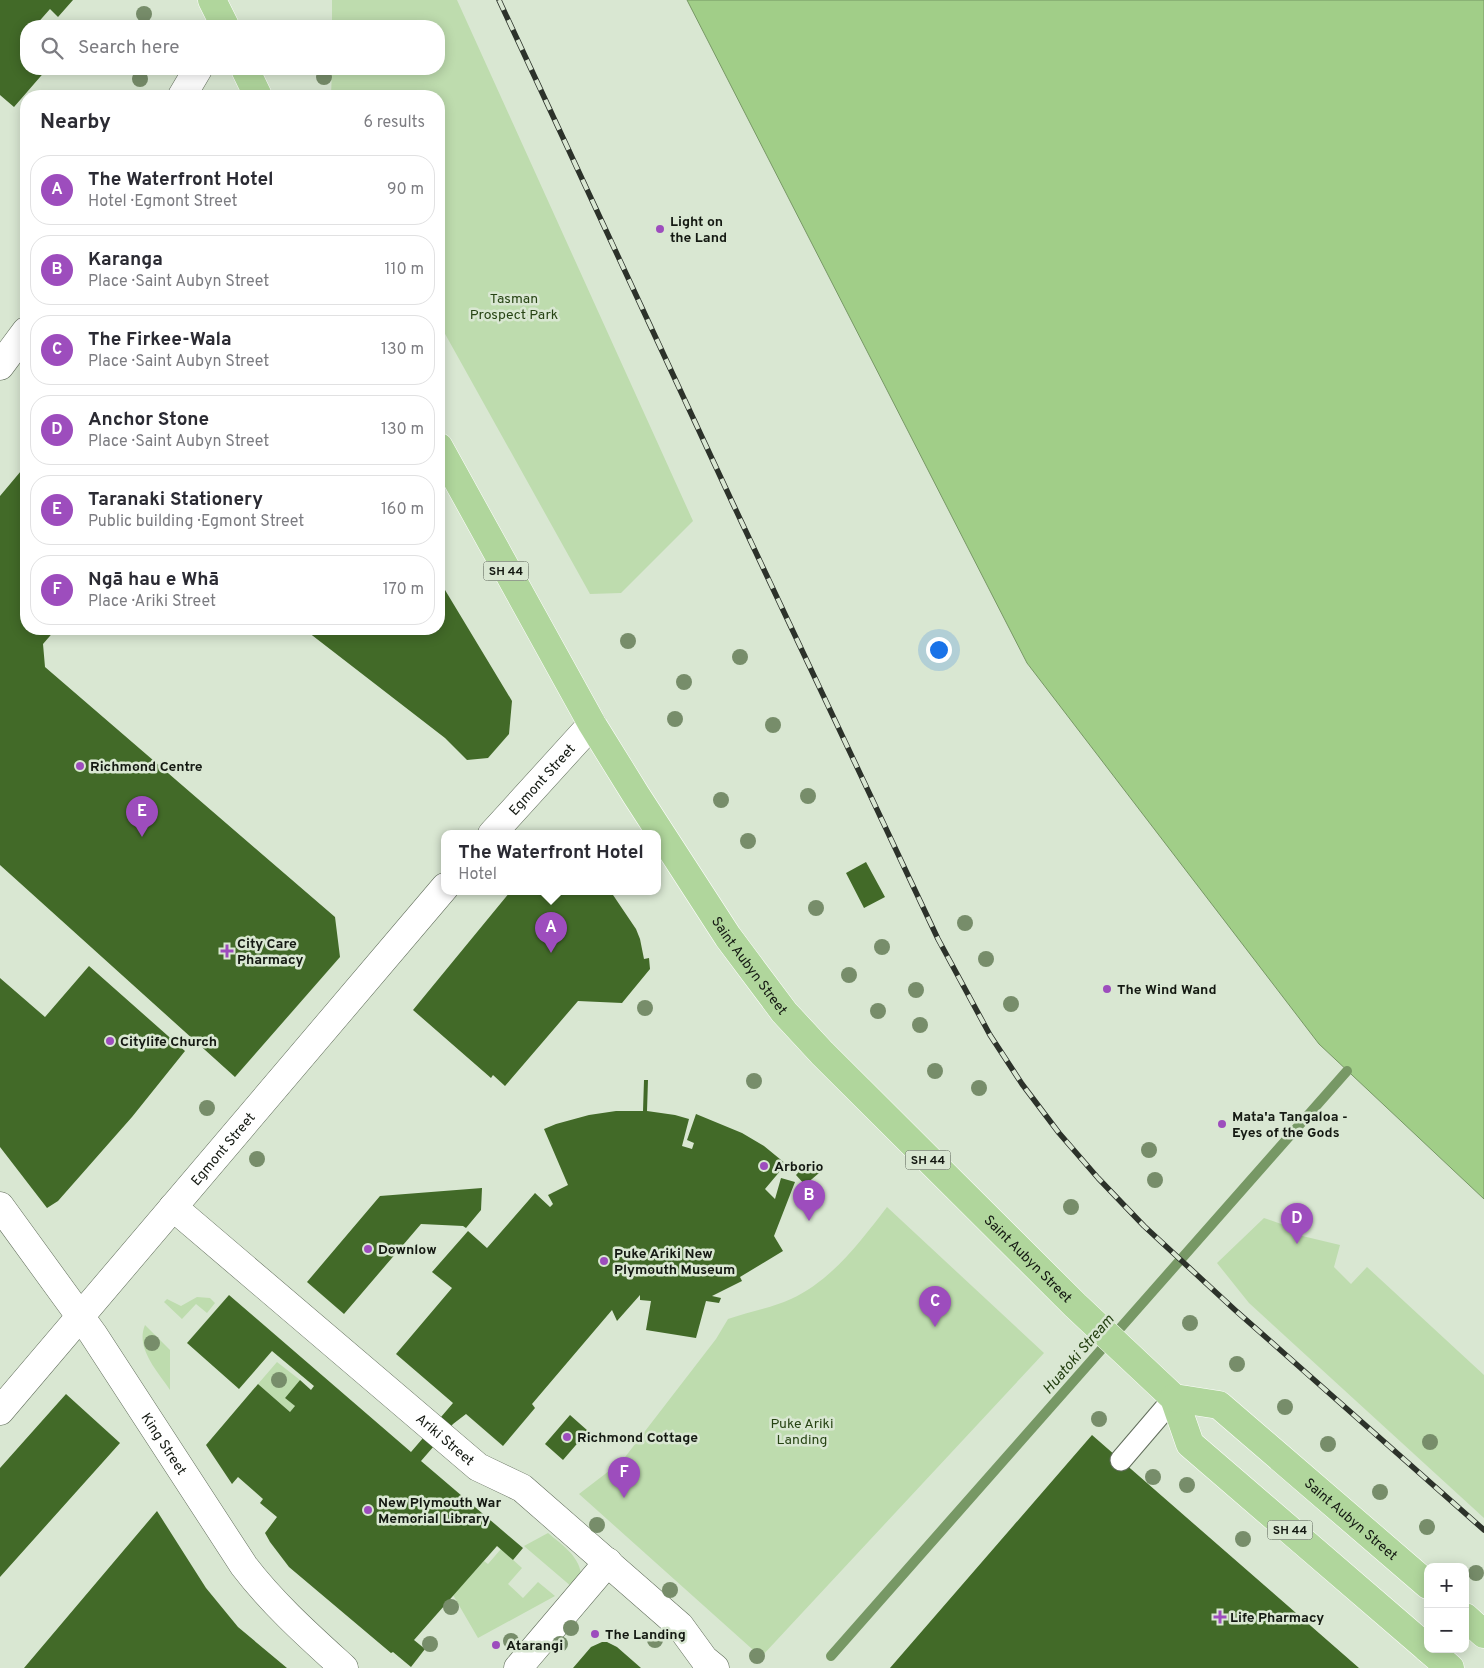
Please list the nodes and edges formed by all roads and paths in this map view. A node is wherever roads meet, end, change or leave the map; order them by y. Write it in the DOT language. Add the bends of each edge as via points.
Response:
graph roads {
  1 [pos="194,75"];
  2 [pos="248,75"];
  3 [pos="186,90"];
  4 [pos="255,90"];
  5 [pos="20,339"];
  6 [pos="0,366"];
  7 [pos="445,458"];
  8 [pos="592,724"];
  9 [pos="496,830"];
  10 [pos="659,830"];
  11 [pos="661,834"];
  12 [pos="441,892"];
  13 [pos="0,1206"];
  14 [pos="173,1207"];
  15 [pos="80,1317"];
  16 [pos="1174,1398"];
  17 [pos="0,1411"];
  18 [pos="1121,1460"];
  19 [pos="608,1562"];
  20 [pos="1424,1582"];
  21 [pos="1469,1621"];
  22 [pos="1484,1634"];
  23 [pos="1424,1646"];
  24 [pos="1433,1653"];
  25 [pos="344,1668"];
  26 [pos="518,1668"];
  27 [pos="715,1668"];
  28 [pos="1450,1668"];
  1 -- 3 [label="street"];
  2 -- 4 [label="highway"];
  5 -- 6 [label="street"];
  7 -- 8 [label="highway, Saint Aubyn Street / SH 44"];
  8 -- 9 [label="street, Egmont Street"];
  8 -- 10 [label="highway, Saint Aubyn Street / SH 44"];
  11 -- 16 [label="highway, Saint Aubyn Street / SH 44" via="728,937 784,1012 1075,1305"];
  12 -- 14 [label="street, Egmont Street"];
  13 -- 15 [label="street, King Street"];
  14 -- 15 [label="street, Egmont Street"];
  14 -- 19 [label="street, Ariki Street" via="478,1467 522,1488"];
  15 -- 17 [label="street, Egmont Street"];
  15 -- 25 [label="street, King Street" via="244,1566 261,1588"];
  16 -- 18 [label="lane"];
  16 -- 20 [label="highway, Saint Aubyn Street" via="1219,1405"];
  16 -- 23 [label="highway, Saint Aubyn Street / SH 44" via="1190,1444"];
  19 -- 26 [label="street"];
  19 -- 27 [label="street, Ariki Street" via="680,1626 704,1659"];
  21 -- 22 [label="highway"];
  24 -- 28 [label="highway, Saint Aubyn Street / SH 44"];
}
